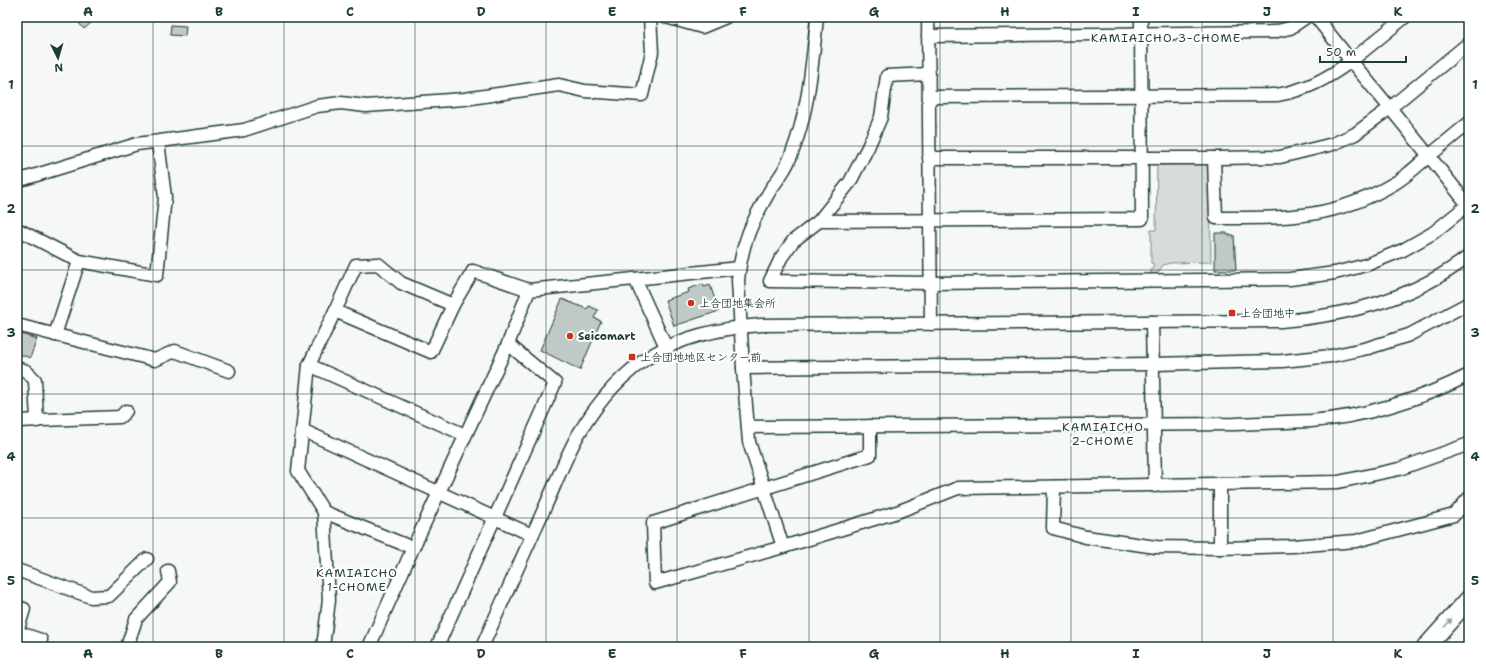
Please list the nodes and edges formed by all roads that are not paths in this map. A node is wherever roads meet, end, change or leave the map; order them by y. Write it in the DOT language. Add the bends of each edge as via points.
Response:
graph roads {
  1 [pos="650,17"];
  2 [pos="666,17"];
  3 [pos="726,17"];
  4 [pos="817,17"];
  5 [pos="928,17"];
  6 [pos="1141,17"];
  7 [pos="1306,17"];
  8 [pos="1316,17"];
  9 [pos="1405,17"];
  10 [pos="1141,33"];
  11 [pos="928,36"];
  12 [pos="1469,44"];
  13 [pos="1351,61"];
  14 [pos="928,74"];
  15 [pos="1142,96"];
  16 [pos="929,97"];
  17 [pos="1390,108"];
  18 [pos="1469,123"];
  19 [pos="158,142"];
  20 [pos="1429,156"];
  21 [pos="929,158"];
  22 [pos="1142,158"];
  23 [pos="1214,158"];
  24 [pos="17,181"];
  25 [pos="1469,205"];
  26 [pos="819,221"];
  27 [pos="930,221"];
  28 [pos="17,229"];
  29 [pos="1469,256"];
  30 [pos="79,261"];
  31 [pos="739,268"];
  32 [pos="635,279"];
  33 [pos="930,283"];
  34 [pos="529,290"];
  35 [pos="1469,303"];
  36 [pos="452,304"];
  37 [pos="335,311"];
  38 [pos="1152,322"];
  39 [pos="931,324"];
  40 [pos="17,325"];
  41 [pos="740,327"];
  42 [pos="55,335"];
  43 [pos="508,344"];
  44 [pos="666,347"];
  45 [pos="309,364"];
  46 [pos="1153,364"];
  47 [pos="17,368"];
  48 [pos="743,368"];
  49 [pos="229,371"];
  50 [pos="1469,375"];
  51 [pos="126,410"];
  52 [pos="17,421"];
  53 [pos="37,421"];
  54 [pos="1154,425"];
  55 [pos="870,426"];
  56 [pos="748,427"];
  57 [pos="302,430"];
  58 [pos="465,435"];
  59 [pos="1468,449"];
  60 [pos="1220,484"];
  61 [pos="1155,486"];
  62 [pos="1054,487"];
  63 [pos="765,489"];
  64 [pos="439,492"];
  65 [pos="1469,498"];
  66 [pos="324,512"];
  67 [pos="494,518"];
  68 [pos="532,535"];
  69 [pos="413,548"];
  70 [pos="784,548"];
  71 [pos="1220,548"];
  72 [pos="147,560"];
  73 [pos="17,570"];
  74 [pos="168,571"];
  75 [pos="1469,599"];
  76 [pos="17,607"];
  77 [pos="17,632"];
  78 [pos="41,640"];
  79 [pos="127,647"];
  80 [pos="323,647"];
  81 [pos="370,647"];
  82 [pos="437,647"];
  83 [pos="482,647"];
  84 [pos="1426,647"];
  1 -- 19 [label="street" via="652,52 642,95 585,91 559,85 464,99 366,106 341,103 317,106 244,130"];
  2 -- 3 [label="street" via="702,27"];
  4 -- 31 [label="street" via="810,86 802,124 790,159 756,214 748,232"];
  5 -- 11 [label="street"];
  6 -- 10 [label="street"];
  7 -- 10 [label="street" via="1290,28 1273,32"];
  8 -- 13 [label="street"];
  9 -- 13 [label="street"];
  10 -- 11 [label="street"];
  10 -- 15 [label="street"];
  11 -- 14 [label="street"];
  12 -- 17 [label="street"];
  13 -- 15 [label="street" via="1334,74 1296,92 1277,95"];
  13 -- 17 [label="street"];
  14 -- 16 [label="street"];
  14 -- 26 [label="street" via="887,76 880,117 868,147 850,182"];
  15 -- 16 [label="street"];
  15 -- 22 [label="street"];
  16 -- 21 [label="street"];
  17 -- 20 [label="street"];
  17 -- 23 [label="street" via="1355,134 1333,144 1280,157"];
  18 -- 20 [label="street"];
  19 -- 24 [label="street" via="137,144"];
  19 -- 30 [label="street" via="165,197 157,275"];
  20 -- 23 [label="street" via="1396,182 1360,201 1311,215 1278,218 1216,218"];
  20 -- 25 [label="street"];
  21 -- 22 [label="street"];
  21 -- 27 [label="street"];
  22 -- 23 [label="street"];
  22 -- 27 [label="street" via="1142,219"];
  25 -- 33 [label="street" via="1433,233 1403,250 1366,265 1335,273 1290,279"];
  26 -- 27 [label="street"];
  26 -- 33 [label="street" via="793,241 770,281"];
  27 -- 33 [label="street"];
  28 -- 30 [label="street"];
  29 -- 38 [label="street" via="1442,275 1417,288 1370,306 1326,316 1281,321"];
  30 -- 42 [label="street"];
  31 -- 32 [label="street"];
  31 -- 41 [label="street"];
  32 -- 34 [label="street"];
  32 -- 44 [label="street"];
  33 -- 39 [label="street"];
  34 -- 36 [label="street" via="473,271"];
  34 -- 43 [label="street"];
  35 -- 46 [label="street" via="1409,335 1331,356 1282,361"];
  36 -- 37 [label="street" via="431,352"];
  36 -- 37 [label="street" via="401,283 378,264 356,265"];
  37 -- 45 [label="street"];
  38 -- 39 [label="street"];
  38 -- 46 [label="street"];
  39 -- 41 [label="street"];
  40 -- 42 [label="street"];
  41 -- 44 [label="street" via="694,336"];
  41 -- 48 [label="street"];
  42 -- 49 [label="street" via="155,360 174,351"];
  43 -- 58 [label="street"];
  43 -- 67 [label="street" via="555,383"];
  44 -- 68 [label="street" via="625,375 590,417 569,453"];
  45 -- 57 [label="street"];
  45 -- 58 [label="street"];
  46 -- 48 [label="street"];
  46 -- 54 [label="street"];
  47 -- 53 [label="street" via="26,371 35,380"];
  48 -- 56 [label="street"];
  50 -- 54 [label="street" via="1406,401 1370,411 1313,420"];
  51 -- 53 [label="street" via="120,417"];
  52 -- 53 [label="street"];
  54 -- 55 [label="street"];
  54 -- 61 [label="street"];
  55 -- 56 [label="street"];
  55 -- 63 [label="street" via="870,455"];
  56 -- 63 [label="street" via="749,442"];
  57 -- 64 [label="street"];
  57 -- 66 [label="street" via="298,471"];
  58 -- 64 [label="street"];
  59 -- 60 [label="street" via="1398,469 1338,482"];
  60 -- 61 [label="street"];
  60 -- 71 [label="street"];
  61 -- 62 [label="street"];
  62 -- 70 [label="street" via="958,488 898,512"];
  62 -- 71 [label="street" via="1053,528 1086,537 1156,547"];
  63 -- 70 [label="street"];
  63 -- 70 [label="street" via="653,523 655,584"];
  64 -- 67 [label="street"];
  64 -- 69 [label="street"];
  65 -- 71 [label="street" via="1454,515 1356,541"];
  66 -- 69 [label="street"];
  66 -- 80 [label="street" via="329,600"];
  67 -- 68 [label="street"];
  67 -- 82 [label="street"];
  68 -- 83 [label="street"];
  69 -- 81 [label="street"];
  72 -- 73 [label="street" via="109,596 91,598"];
  74 -- 79 [label="street" via="170,582 136,619"];
  84 -- 75 [label="highway, one-way"];
  76 -- 77 [label="street" via="24,609"];
  77 -- 78 [label="street"];
}
